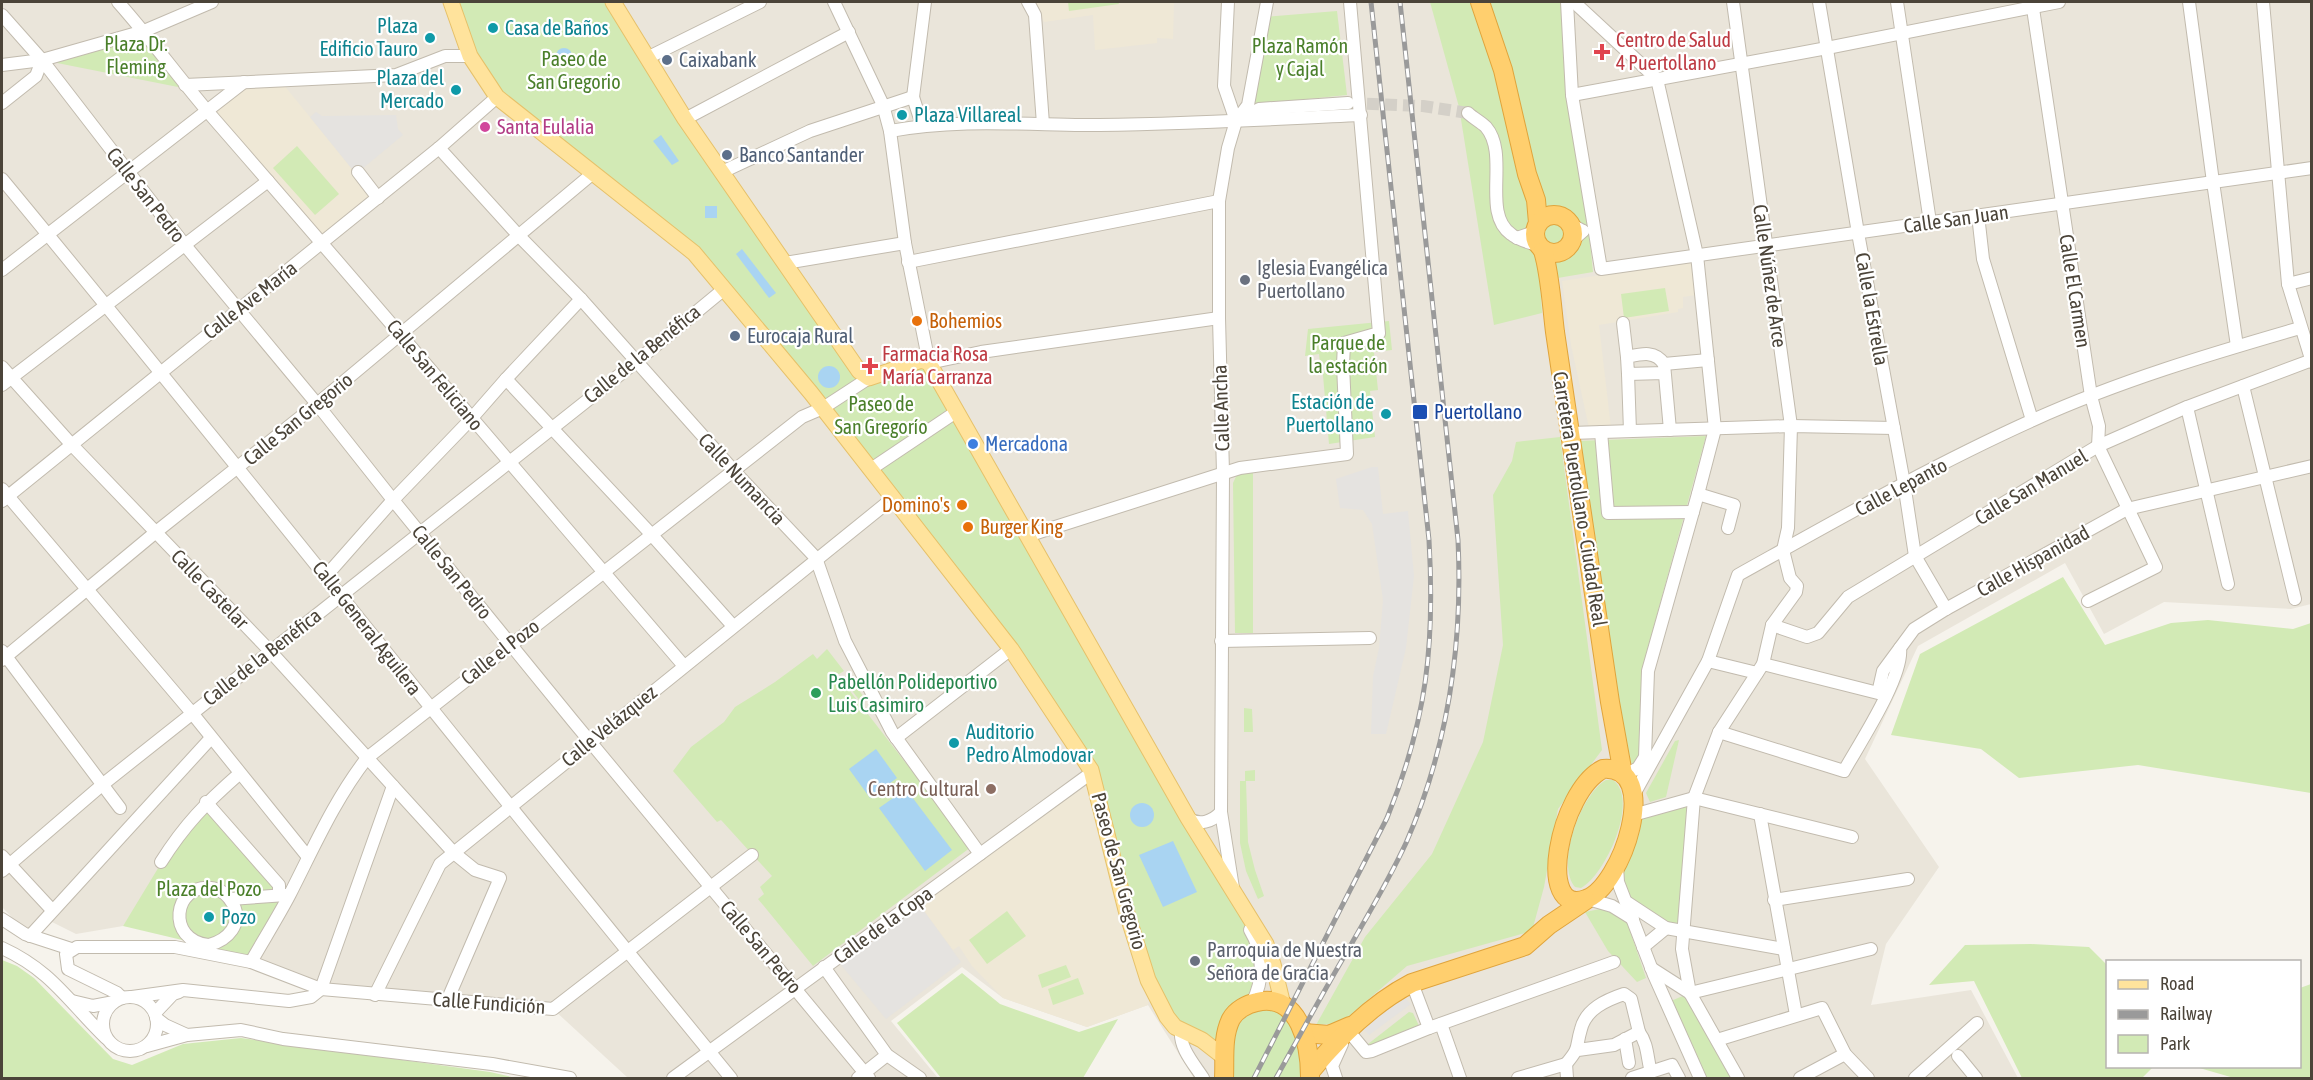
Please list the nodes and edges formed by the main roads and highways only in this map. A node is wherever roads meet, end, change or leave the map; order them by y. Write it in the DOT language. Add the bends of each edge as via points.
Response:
graph roads {
  1 [pos="451,2"];
  2 [pos="613,2"];
  3 [pos="1480,2"];
  4 [pos="1536,200"];
  5 [pos="1575,228"];
  6 [pos="1539,244"];
  7 [pos="1616,733"];
  8 [pos="1594,774"];
  9 [pos="1624,774"];
  10 [pos="1558,880"];
  11 [pos="1587,899"];
  12 [pos="1549,925"];
  13 [pos="1283,1005"];
  14 [pos="1354,1029"];
  15 [pos="1304,1033"];
  16 [pos="1225,1058"];
  17 [pos="1310,1075"];
  18 [pos="1224,1078"];
  1 -- 16 [label="main road, Paseo de San Gregorio" via="470,56 497,97 694,253 825,407 1011,649 1096,781 1120,891 1148,980 1167,1017"];
  2 -- 13 [label="main road" via="685,119 862,378 922,360 927,362 1188,818 1270,952"];
  3 -- 4 [label="highway, Carretera Puertollano - Ciudad Real" via="1503,70"];
  4 -- 5 [label="highway"];
  4 -- 6 [label="highway, Carretera Puertollano - Ciudad Real"];
  5 -- 6 [label="highway" via="1564,251"];
  5 -- 6 [label="highway" via="1545,217"];
  6 -- 7 [label="highway, Carretera Puertollano - Ciudad Real"];
  7 -- 8 [label="highway"];
  7 -- 9 [label="highway, Carretera Puertollano - Ciudad Real"];
  8 -- 9 [label="highway" via="1617,769"];
  8 -- 10 [label="highway" via="1577,794 1566,819 1558,855"];
  9 -- 11 [label="highway, Carretera Puertollano - Ciudad Real" via="1632,785 1633,796 1629,834 1604,885"];
  10 -- 11 [label="highway" via="1567,897"];
  10 -- 12 [label="highway"];
  11 -- 12 [label="highway"];
  12 -- 14 [label="highway" via="1525,946 1412,983 1397,991"];
  13 -- 15 [label="highway"];
  13 -- 16 [label="highway" via="1267,1000 1252,1003 1235,1014 1226,1035"];
  14 -- 15 [label="highway" via="1329,1035"];
  14 -- 17 [label="highway"];
  15 -- 17 [label="highway"];
  16 -- 18 [label="highway"];
}
